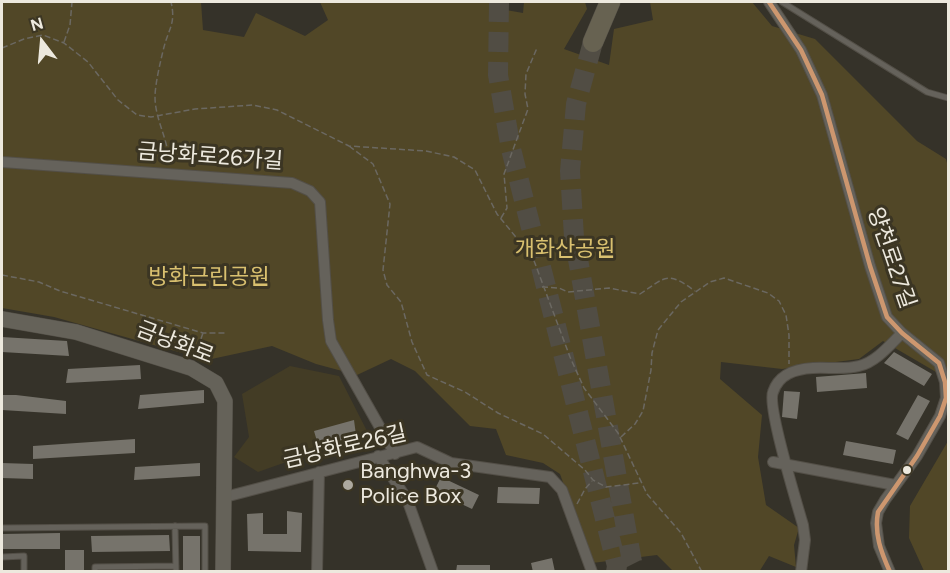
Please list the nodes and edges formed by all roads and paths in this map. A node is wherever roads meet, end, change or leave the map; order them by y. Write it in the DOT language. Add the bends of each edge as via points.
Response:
graph roads {
  1 [pos="72,2"];
  2 [pos="171,2"];
  3 [pos="610,2"];
  4 [pos="775,2"];
  5 [pos="593,42"];
  6 [pos="64,43"];
  7 [pos="2,48"];
  8 [pos="537,48"];
  9 [pos="948,98"];
  10 [pos="157,116"];
  11 [pos="349,146"];
  12 [pos="2,162"];
  13 [pos="169,174"];
  14 [pos="500,218"];
  15 [pos="2,275"];
  16 [pos="542,287"];
  17 [pos="696,292"];
  18 [pos="2,319"];
  19 [pos="203,333"];
  20 [pos="226,333"];
  21 [pos="902,333"];
  22 [pos="190,368"];
  23 [pos="793,372"];
  24 [pos="620,438"];
  25 [pos="395,454"];
  26 [pos="378,456"];
  27 [pos="773,462"];
  28 [pos="786,464"];
  29 [pos="319,472"];
  30 [pos="593,480"];
  31 [pos="641,483"];
  32 [pos="895,486"];
  33 [pos="225,496"];
  34 [pos="573,519"];
  35 [pos="174,526"];
  36 [pos="2,528"];
  37 [pos="2,557"];
  38 [pos="142,569"];
  39 [pos="176,569"];
  40 [pos="592,571"];
  41 [pos="24,572"];
  42 [pos="94,572"];
  43 [pos="205,572"];
  44 [pos="224,572"];
  45 [pos="317,572"];
  46 [pos="434,572"];
  47 [pos="702,572"];
  48 [pos="801,572"];
  49 [pos="890,572"];
  1 -- 6 [label="path"];
  2 -- 10 [label="path" via="173,24 156,81"];
  3 -- 5 [label="highway"];
  4 -- 9 [label="lane" via="927,92"];
  4 -- 21 [label="street, 양천로27길" via="822,95 878,296 887,317"];
  6 -- 7 [label="path" via="44,35"];
  6 -- 10 [label="path" via="88,62 118,100 137,115"];
  8 -- 14 [label="path" via="526,74 528,109 504,174 507,208"];
  10 -- 11 [label="path" via="253,105 277,110"];
  10 -- 13 [label="path" via="169,151"];
  11 -- 14 [label="path" via="426,151 453,157 476,170"];
  11 -- 30 [label="path" via="373,164 390,204 382,270 387,285 401,302 412,342 427,375 543,434"];
  12 -- 13 [label="street, 금낭화로26가길"];
  13 -- 25 [label="street, 금낭화로26가길" via="292,183 310,191 320,202 331,341"];
  14 -- 16 [label="path" via="533,258"];
  15 -- 19 [label="path" via="39,282"];
  16 -- 17 [label="path" via="568,292 609,288 640,294 670,277"];
  16 -- 24 [label="path" via="584,388"];
  17 -- 23 [label="path" via="724,278 768,293 779,301 786,315 788,362"];
  17 -- 24 [label="path" via="681,302 658,330 643,411"];
  18 -- 22 [label="street, 금낭화로" via="76,332"];
  19 -- 20 [label="path"];
  19 -- 22 [label="path"];
  21 -- 23 [label="street" via="860,366"];
  21 -- 32 [label="street, 양천로27길" via="939,363 946,398 917,456"];
  22 -- 33 [label="street, 금낭화로" via="216,383 225,401"];
  23 -- 28 [label="street" via="778,381 772,394"];
  24 -- 31 [label="path"];
  25 -- 26 [label="street, 금낭화로26길"];
  25 -- 34 [label="street, 금낭화로26길" via="417,447 451,463 550,477 562,490"];
  26 -- 29 [label="street, 금낭화로26길"];
  26 -- 46 [label="street" via="407,499"];
  27 -- 28 [label="street"];
  28 -- 32 [label="street"];
  28 -- 48 [label="street" via="805,540"];
  29 -- 33 [label="street, 금낭화로26길"];
  29 -- 45 [label="street"];
  30 -- 31 [label="path" via="606,487"];
  30 -- 34 [label="path" via="579,499"];
  31 -- 47 [label="path" via="681,533"];
  32 -- 49 [label="street, 양천로27길" via="876,523 879,546"];
  33 -- 44 [label="street, 금낭화로"];
  34 -- 40 [label="street, 금낭화로26길"];
  35 -- 36 [label="lane"];
  35 -- 39 [label="lane"];
  35 -- 43 [label="lane" via="205,526"];
  37 -- 41 [label="lane" via="24,556"];
  38 -- 39 [label="lane"];
  38 -- 42 [label="lane" via="94,567"];
}
